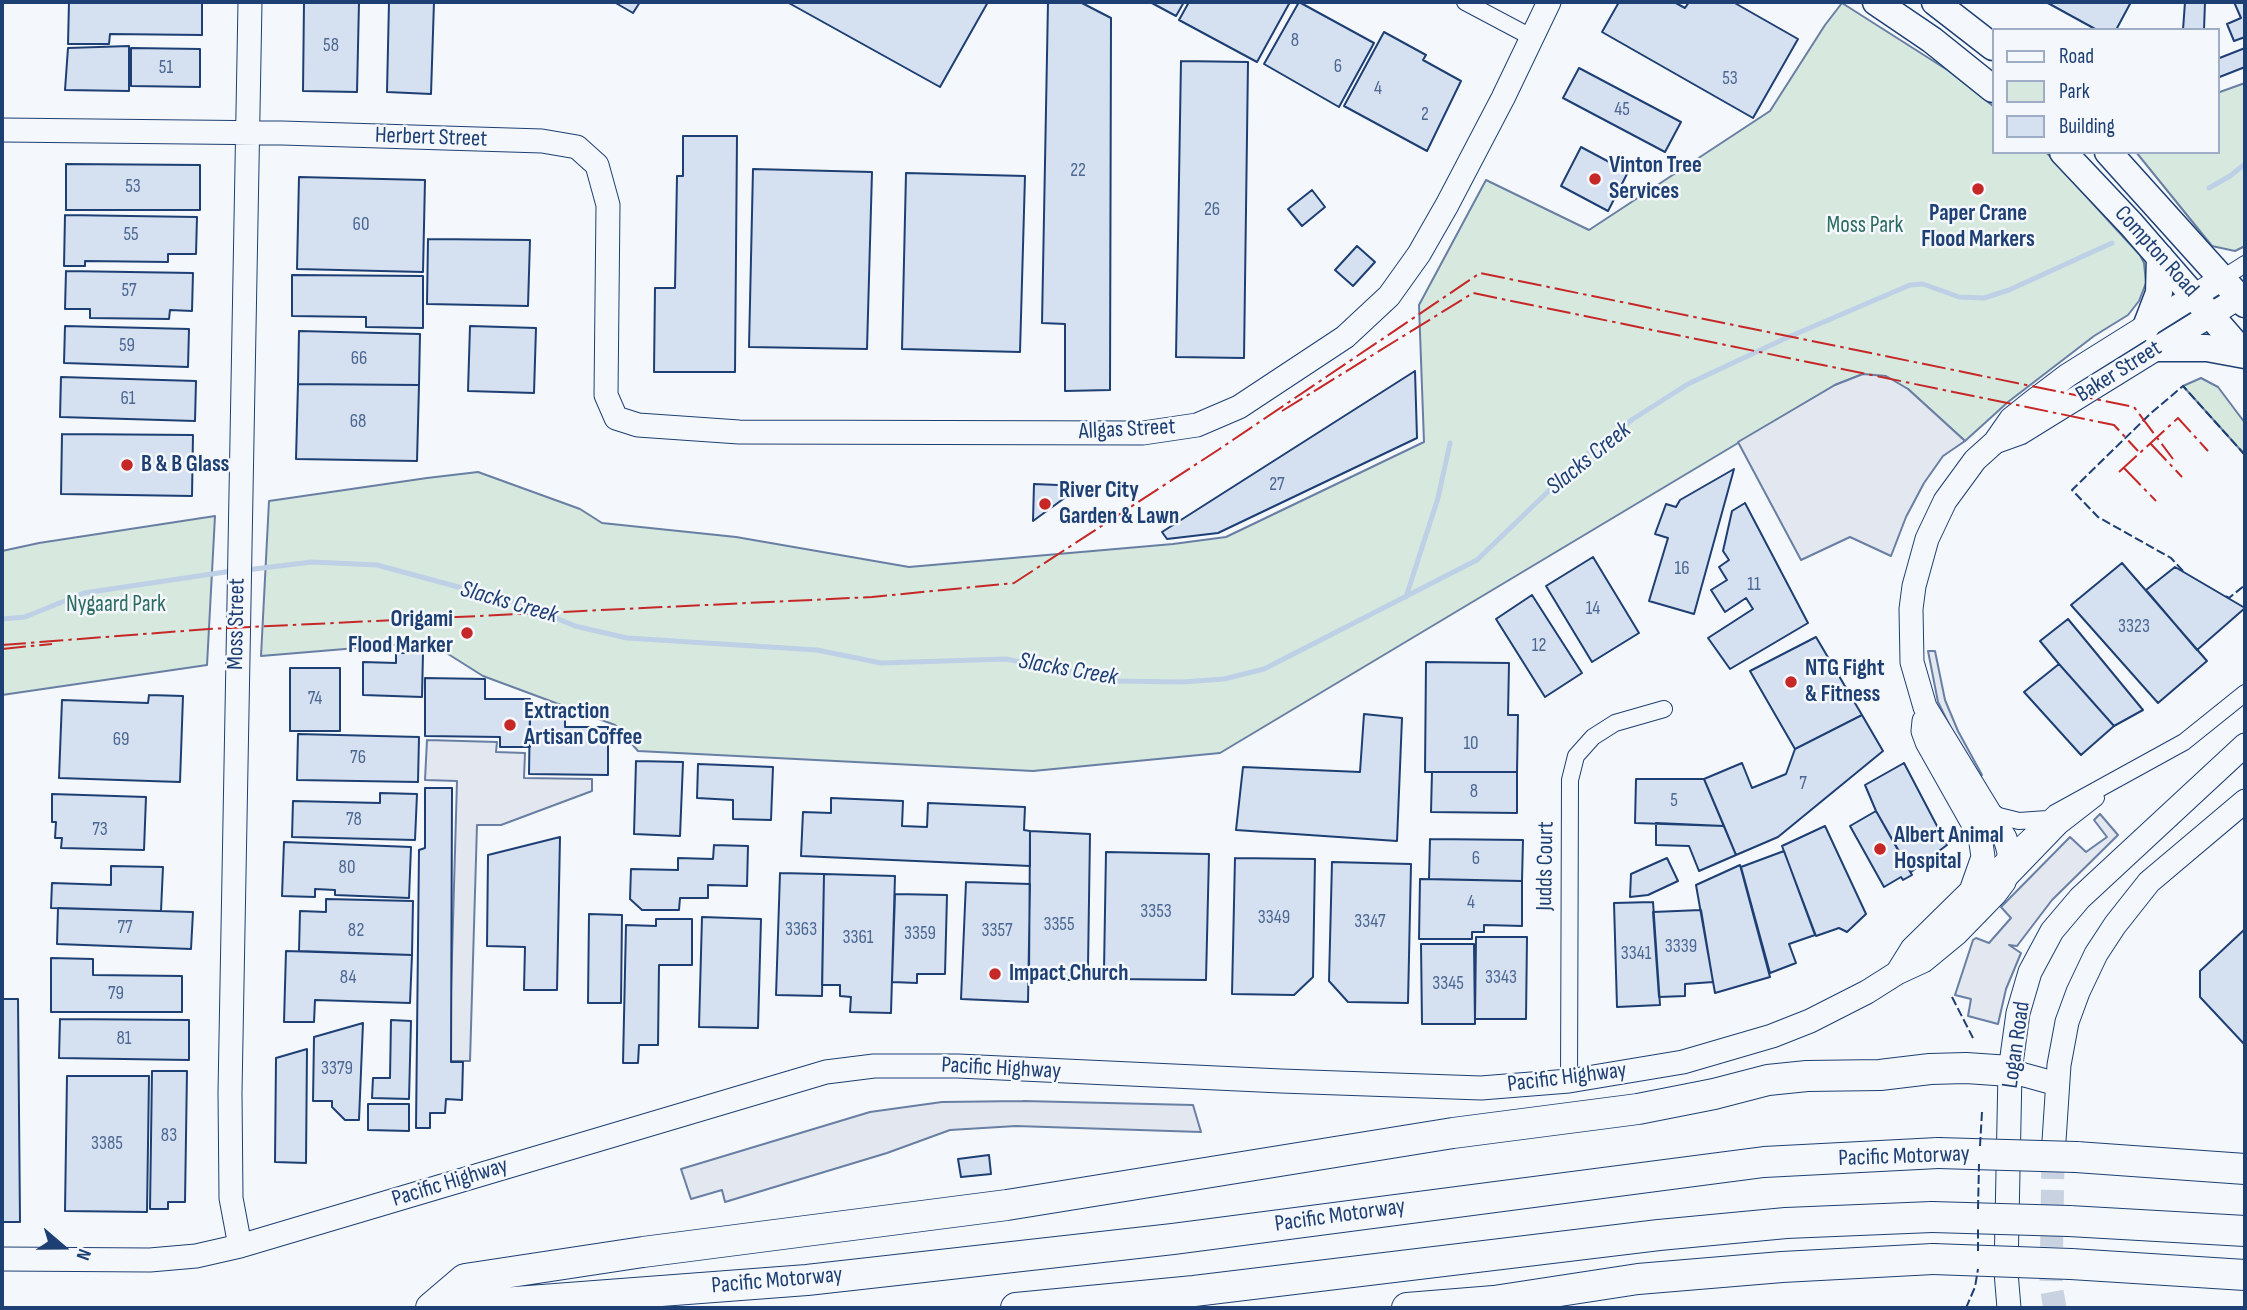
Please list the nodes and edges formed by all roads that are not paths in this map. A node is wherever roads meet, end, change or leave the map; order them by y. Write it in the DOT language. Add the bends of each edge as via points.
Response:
graph roads {
  1 [pos="250,2"];
  2 [pos="1465,2"];
  3 [pos="1549,2"];
  4 [pos="1877,2"];
  5 [pos="1935,2"];
  6 [pos="1531,37"];
  7 [pos="1992,46"];
  8 [pos="1992,88"];
  9 [pos="2,130"];
  10 [pos="247,133"];
  11 [pos="2065,154"];
  12 [pos="2110,154"];
  13 [pos="2160,257"];
  14 [pos="2240,287"];
  15 [pos="2203,305"];
  16 [pos="2151,338"];
  17 [pos="2245,355"];
  18 [pos="616,418"];
  19 [pos="2245,693"];
  20 [pos="1924,707"];
  21 [pos="1664,709"];
  22 [pos="2245,745"];
  23 [pos="2245,801"];
  24 [pos="1985,806"];
  25 [pos="2066,814"];
  26 [pos="2047,819"];
  27 [pos="1980,836"];
  28 [pos="2032,853"];
  29 [pos="2006,860"];
  30 [pos="1983,897"];
  31 [pos="2010,1071"];
  32 [pos="1569,1081"];
  33 [pos="2057,1084"];
  34 [pos="2064,1157"];
  35 [pos="2245,1169"];
  36 [pos="2245,1231"];
  37 [pos="240,1246"];
  38 [pos="2,1259"];
  39 [pos="2240,1276"];
  40 [pos="431,1308"];
  41 [pos="436,1308"];
  42 [pos="1016,1308"];
  43 [pos="1407,1308"];
  44 [pos="2009,1308"];
  1 -- 10 [label="street, Moss Street"];
  2 -- 6 [label="street"];
  3 -- 6 [label="street, Allgas Street"];
  4 -- 8 [label="main road"];
  5 -- 7 [label="main road"];
  6 -- 18 [label="street, Allgas Street" via="1447,205 1389,296 1340,341 1219,417 1143,433 739,432 638,425"];
  9 -- 10 [label="street, Herbert Street"];
  10 -- 18 [label="street, Herbert Street" via="542,141 577,147 597,165 608,205 606,395"];
  10 -- 37 [label="street, Moss Street" via="230,1093 231,1198"];
  11 -- 13 [label="main road, Compton Road"];
  12 -- 14 [label="main road, Compton Road"];
  13 -- 15 [label="main road, Compton Road"];
  13 -- 16 [label="main road"];
  14 -- 15 [label="street, Baker Street"];
  15 -- 16 [label="street, Baker Street"];
  15 -- 17 [label="main road, Compton Road"];
  16 -- 17 [label="main road"];
  16 -- 20 [label="street, Baker Street" via="2020,433 1995,442 1953,489 1919,564 1910,609 1912,662"];
  19 -- 25 [label="street" via="2185,742 2092,792"];
  20 -- 24 [label="street, Baker Street"];
  20 -- 27 [label="street, Baker Street" via="1927,742"];
  21 -- 32 [label="street, Judds Court" via="1615,723 1593,737 1576,756 1570,794"];
  22 -- 31 [label="street, Logan Road" via="2080,898 2052,931 2022,997"];
  23 -- 33 [label="street, Logan Road" via="2161,871 2105,939 2070,1014"];
  24 -- 26 [label="street" via="2012,820"];
  24 -- 29 [label="street, Baker Street" via="2003,834"];
  25 -- 26 [label="street"];
  25 -- 28 [label="street"];
  26 -- 29 [label="street"];
  27 -- 29 [label="street, Baker Street" via="1991,853"];
  27 -- 30 [label="street, Baker Street"];
  28 -- 29 [label="street" via="2020,863"];
  28 -- 30 [label="street"];
  29 -- 30 [label="street" via="2004,882"];
  30 -- 32 [label="street, Pacific Highway" via="1923,961 1810,1021 1683,1062"];
  31 -- 33 [label="street"];
  31 -- 40 [label="highway" via="1942,1069 1768,1080 1638,1109 1453,1133 1007,1205 465,1279"];
  31 -- 44 [label="street, Logan Road"];
  32 -- 37 [label="street, Pacific Highway" via="1481,1088 874,1066 826,1072 685,1112"];
  33 -- 34 [label="street, Logan Road"];
  34 -- 35 [label="highway, Pacific Motorway"];
  34 -- 41 [label="highway, Pacific Motorway, bridge" via="1938,1153 1764,1162 1173,1239 807,1280"];
  36 -- 42 [label="highway, bridge" via="1932,1217 1786,1223"];
  37 -- 38 [label="street, Pacific Highway" via="150,1260"];
  39 -- 43 [label="highway, bridge" via="1933,1259 1638,1279 1493,1301"];
}
